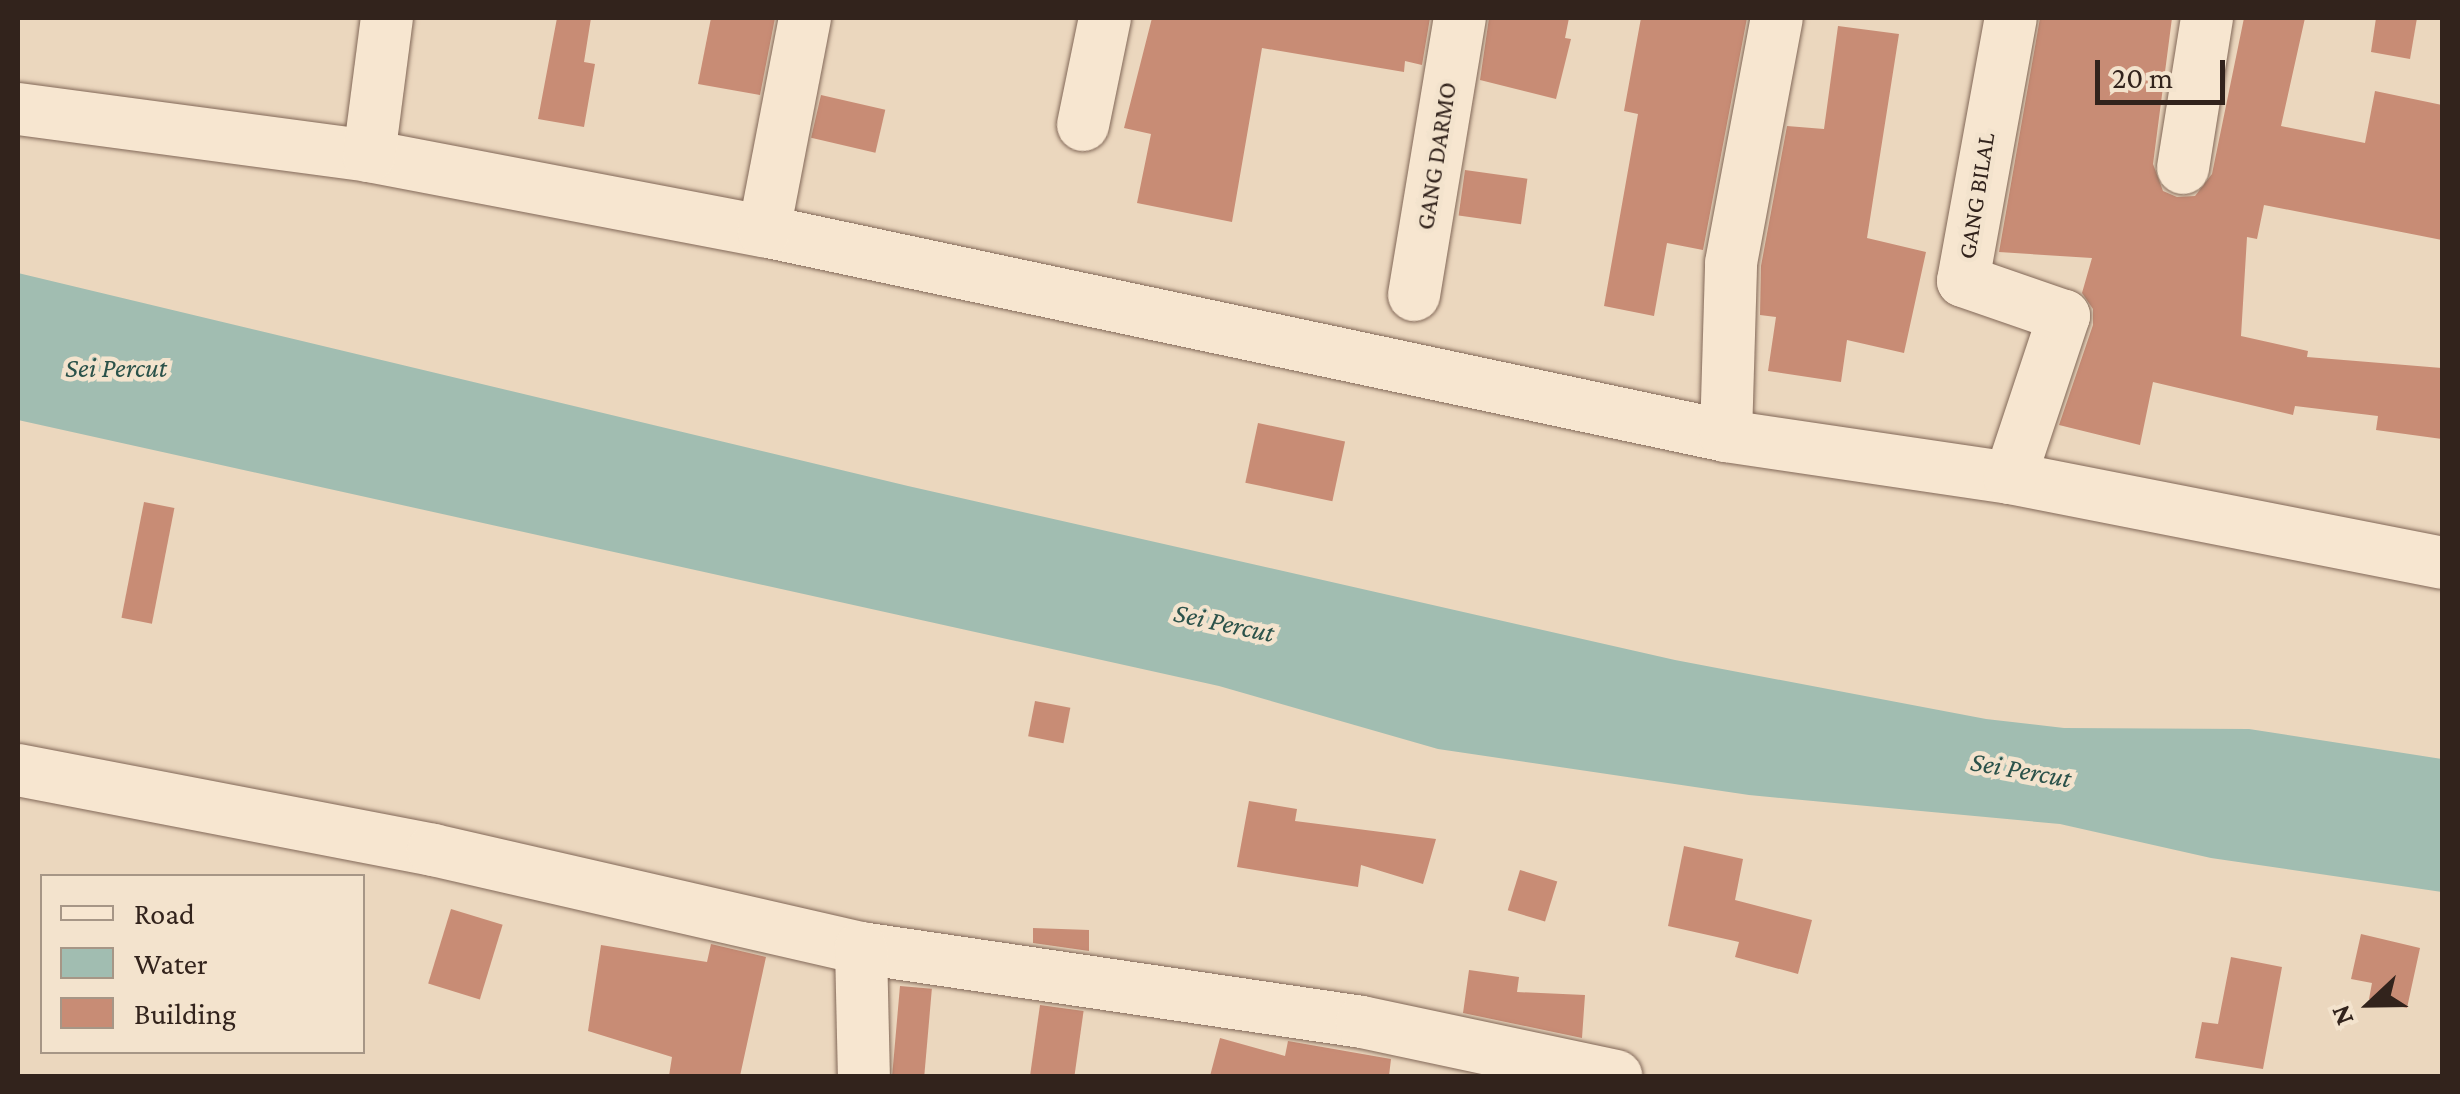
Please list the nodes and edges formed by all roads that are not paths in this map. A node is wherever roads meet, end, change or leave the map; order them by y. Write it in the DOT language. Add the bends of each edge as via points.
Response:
graph roads {
  1 [pos="387,18"];
  2 [pos="804,18"];
  3 [pos="1105,18"];
  4 [pos="1460,18"];
  5 [pos="1777,18"];
  6 [pos="2010,18"];
  7 [pos="2207,18"];
  8 [pos="18,109"];
  9 [pos="1083,125"];
  10 [pos="368,156"];
  11 [pos="2183,168"];
  12 [pos="764,231"];
  13 [pos="1414,295"];
  14 [pos="1726,436"];
  15 [pos="2010,478"];
  16 [pos="2442,563"];
  17 [pos="18,770"];
  18 [pos="862,948"];
  19 [pos="864,1076"];
  20 [pos="1616,1076"];
  1 -- 10 [label="street"];
  2 -- 12 [label="street"];
  3 -- 9 [label="street"];
  4 -- 13 [label="street, GANG DARMO"];
  5 -- 14 [label="street" via="1731,263"];
  6 -- 15 [label="street, GANG BILAL" via="1963,280 2064,316"];
  7 -- 11 [label="street"];
  8 -- 10 [label="street"];
  10 -- 12 [label="street"];
  12 -- 14 [label="street"];
  14 -- 15 [label="street"];
  15 -- 16 [label="street"];
  17 -- 18 [label="street" via="433,850"];
  18 -- 19 [label="street"];
  18 -- 20 [label="street" via="1362,1022"];
}
